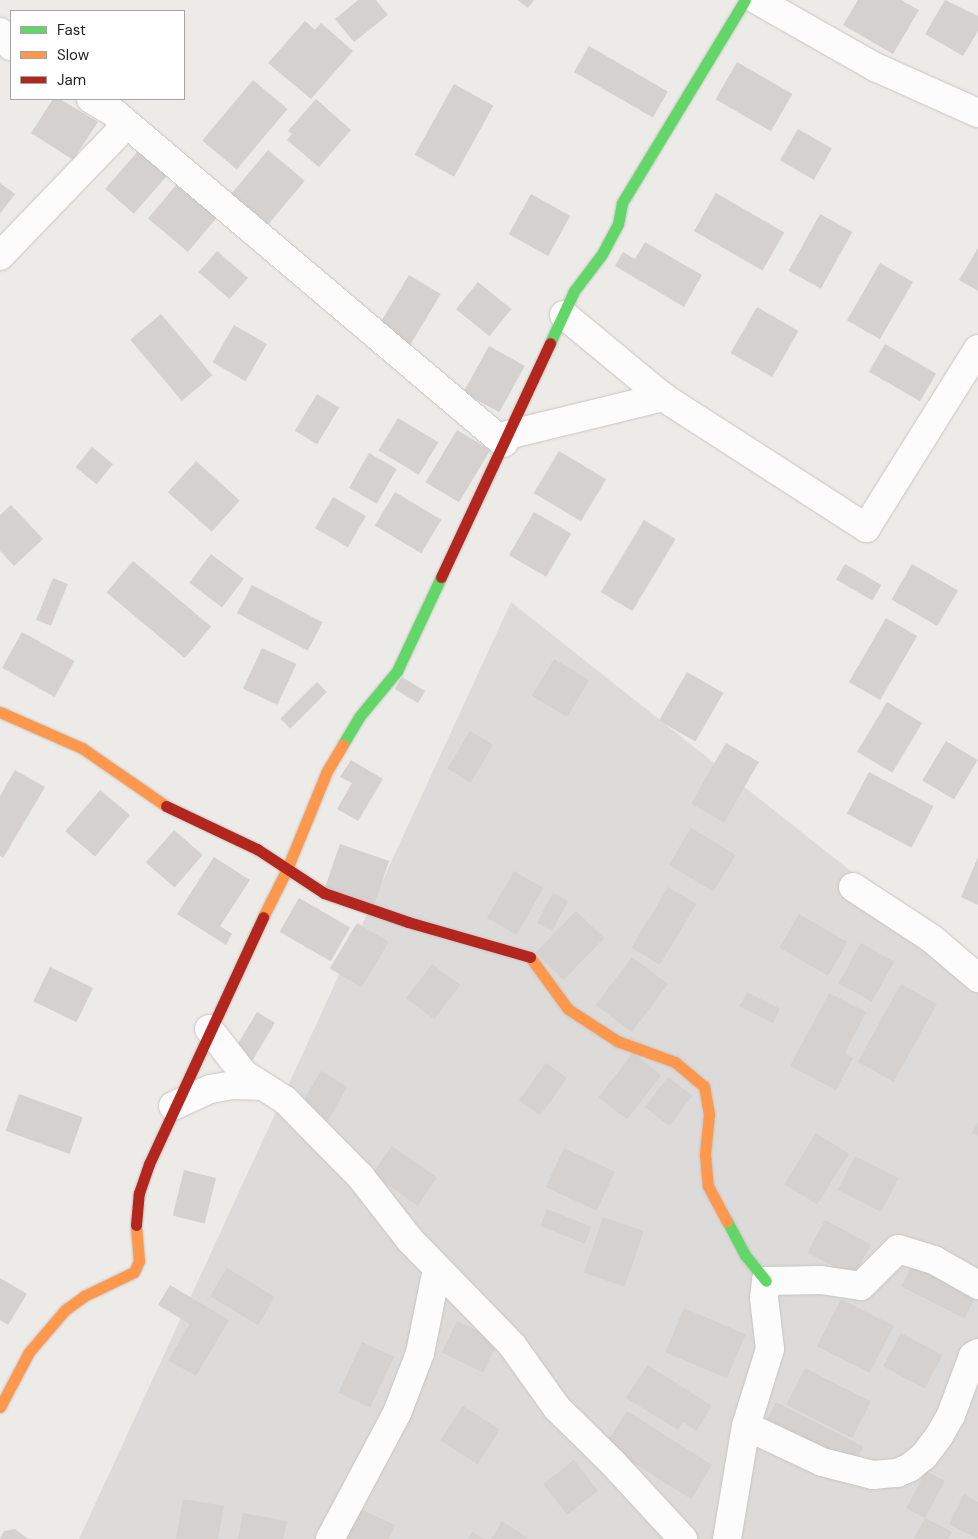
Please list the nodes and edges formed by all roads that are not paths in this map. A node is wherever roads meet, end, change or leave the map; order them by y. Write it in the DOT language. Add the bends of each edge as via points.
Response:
graph roads {
  1 [pos="745,0"];
  2 [pos="757,0"];
  3 [pos="0,32"];
  4 [pos="10,45"];
  5 [pos="92,100"];
  6 [pos="978,113"];
  7 [pos="127,124"];
  8 [pos="0,256"];
  9 [pos="564,315"];
  10 [pos="978,349"];
  11 [pos="663,397"];
  12 [pos="505,439"];
  13 [pos="0,712"];
  14 [pos="286,869"];
  15 [pos="853,887"];
  16 [pos="978,978"];
  17 [pos="209,1029"];
  18 [pos="262,1086"];
  19 [pos="174,1106"];
  20 [pos="437,1268"];
  21 [pos="766,1281"];
  22 [pos="978,1285"];
  23 [pos="978,1353"];
  24 [pos="0,1407"];
  25 [pos="746,1426"];
  26 [pos="330,1539"];
  27 [pos="683,1539"];
  28 [pos="727,1539"];
  1 -- 9 [label="street" via="622,204 612,237 582,276"];
  2 -- 6 [label="street" via="875,67"];
  3 -- 4 [label="street"];
  5 -- 7 [label="street"];
  7 -- 8 [label="street"];
  7 -- 12 [label="street"];
  9 -- 11 [label="street"];
  9 -- 12 [label="street"];
  10 -- 11 [label="street" via="866,528"];
  11 -- 12 [label="street"];
  12 -- 14 [label="street" via="398,671 368,704 338,751"];
  13 -- 14 [label="street" via="82,748 172,810 257,848"];
  14 -- 17 [label="street"];
  14 -- 21 [label="street" via="324,893 408,922 528,954 568,1009 617,1041 676,1062 704,1086 709,1114 708,1186 746,1255"];
  15 -- 16 [label="street" via="931,938"];
  17 -- 18 [label="street" via="244,1074"];
  17 -- 19 [label="street"];
  18 -- 19 [label="street" via="232,1085 210,1089"];
  18 -- 20 [label="street" via="285,1100 360,1176 410,1240"];
  19 -- 24 [label="street" via="139,1193 135,1219 139,1261 134,1272 84,1296 65,1310 30,1352"];
  20 -- 26 [label="street" via="420,1353 397,1413"];
  20 -- 27 [label="street" via="512,1345 557,1408"];
  21 -- 22 [label="street" via="821,1280 861,1286 898,1249 934,1260"];
  21 -- 25 [label="street" via="764,1298 770,1349"];
  23 -- 25 [label="street" via="973,1356 951,1415 939,1436 924,1456 897,1474 873,1475 822,1462"];
  25 -- 28 [label="street"];
}
